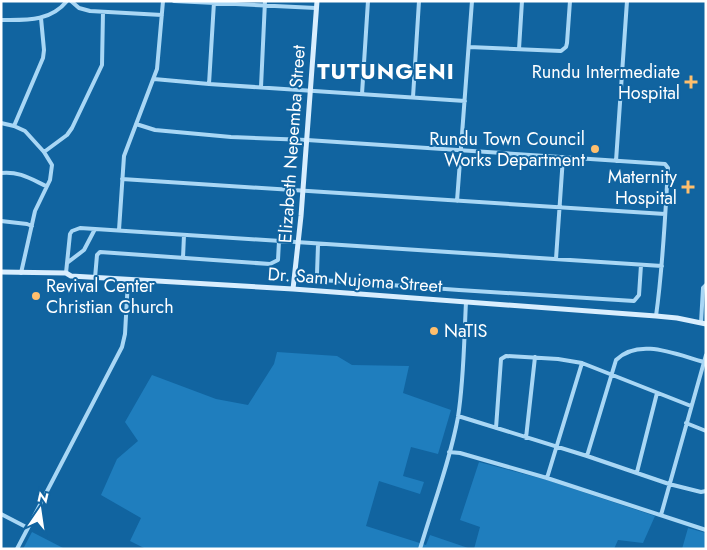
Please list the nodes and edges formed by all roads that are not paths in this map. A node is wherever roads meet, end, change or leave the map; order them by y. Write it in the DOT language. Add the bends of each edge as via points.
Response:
graph roads {
  1 [pos="69,1"];
  2 [pos="163,1"];
  3 [pos="174,1"];
  4 [pos="265,1"];
  5 [pos="316,1"];
  6 [pos="368,1"];
  7 [pos="419,1"];
  8 [pos="472,1"];
  9 [pos="522,1"];
  10 [pos="570,1"];
  11 [pos="627,1"];
  12 [pos="214,2"];
  13 [pos="265,7"];
  14 [pos="316,8"];
  15 [pos="103,12"];
  16 [pos="162,15"];
  17 [pos="41,18"];
  18 [pos="1,20"];
  19 [pos="469,47"];
  20 [pos="519,48"];
  21 [pos="154,79"];
  22 [pos="209,84"];
  23 [pos="261,87"];
  24 [pos="310,90"];
  25 [pos="362,94"];
  26 [pos="414,97"];
  27 [pos="465,101"];
  28 [pos="1,123"];
  29 [pos="136,124"];
  30 [pos="14,126"];
  31 [pos="307,140"];
  32 [pos="461,151"];
  33 [pos="44,152"];
  34 [pos="563,157"];
  35 [pos="616,161"];
  36 [pos="1,173"];
  37 [pos="122,179"];
  38 [pos="46,186"];
  39 [pos="303,191"];
  40 [pos="457,201"];
  41 [pos="559,208"];
  42 [pos="665,214"];
  43 [pos="1,221"];
  44 [pos="32,226"];
  45 [pos="95,229"];
  46 [pos="119,230"];
  47 [pos="184,235"];
  48 [pos="280,242"];
  49 [pos="298,243"];
  50 [pos="318,244"];
  51 [pos="183,258"];
  52 [pos="556,259"];
  53 [pos="67,263"];
  54 [pos="641,264"];
  55 [pos="662,266"];
  56 [pos="1,272"];
  57 [pos="21,273"];
  58 [pos="66,273"];
  59 [pos="95,278"];
  60 [pos="128,280"];
  61 [pos="706,285"];
  62 [pos="294,289"];
  63 [pos="466,302"];
  64 [pos="656,316"];
  65 [pos="704,324"];
  66 [pos="706,355"];
  67 [pos="535,357"];
  68 [pos="704,362"];
  69 [pos="582,363"];
  70 [pos="612,374"];
  71 [pos="657,393"];
  72 [pos="691,406"];
  73 [pos="458,416"];
  74 [pos="686,423"];
  75 [pos="496,428"];
  76 [pos="706,431"];
  77 [pos="526,438"];
  78 [pos="556,447"];
  79 [pos="449,452"];
  80 [pos="587,456"];
  81 [pos="637,472"];
  82 [pos="547,478"];
  83 [pos="669,484"];
  84 [pos="706,491"];
  85 [pos="1,514"];
  86 [pos="661,515"];
  87 [pos="28,528"];
  88 [pos="706,530"];
  89 [pos="17,549"];
  90 [pos="420,549"];
  1 -- 15 [label="street" via="84,10"];
  1 -- 17 [label="street" via="52,15"];
  2 -- 16 [label="street"];
  3 -- 12 [label="street"];
  4 -- 13 [label="street"];
  5 -- 14 [label="street, Elizabeth Nepemba Street"];
  6 -- 25 [label="street"];
  7 -- 26 [label="street"];
  8 -- 19 [label="street"];
  9 -- 20 [label="street"];
  10 -- 20 [label="street" via="564,49"];
  11 -- 35 [label="street"];
  12 -- 13 [label="street"];
  12 -- 22 [label="street"];
  13 -- 14 [label="street"];
  13 -- 23 [label="street"];
  14 -- 24 [label="street, Elizabeth Nepemba Street"];
  15 -- 16 [label="street"];
  15 -- 33 [label="street" via="100,72 72,128"];
  16 -- 21 [label="street"];
  17 -- 18 [label="street"];
  17 -- 30 [label="street" via="43,58"];
  19 -- 20 [label="street"];
  19 -- 27 [label="street"];
  21 -- 22 [label="street"];
  21 -- 29 [label="street"];
  22 -- 23 [label="street"];
  23 -- 24 [label="street"];
  24 -- 25 [label="street"];
  24 -- 31 [label="street, Elizabeth Nepemba Street"];
  25 -- 26 [label="street"];
  26 -- 27 [label="street"];
  27 -- 32 [label="street"];
  28 -- 30 [label="street"];
  29 -- 31 [label="street" via="155,130"];
  29 -- 37 [label="street" via="124,156"];
  30 -- 33 [label="street" via="30,135"];
  31 -- 32 [label="street"];
  31 -- 39 [label="street, Elizabeth Nepemba Street"];
  32 -- 34 [label="street"];
  32 -- 40 [label="street"];
  33 -- 38 [label="street" via="52,165 52,175"];
  34 -- 35 [label="street"];
  34 -- 41 [label="street"];
  35 -- 42 [label="street" via="667,166"];
  36 -- 38 [label="street" via="24,175"];
  37 -- 39 [label="street"];
  37 -- 46 [label="street"];
  38 -- 44 [label="street" via="36,205"];
  39 -- 40 [label="street"];
  39 -- 49 [label="street, Elizabeth Nepemba Street"];
  40 -- 41 [label="street"];
  41 -- 42 [label="street"];
  41 -- 52 [label="street"];
  42 -- 55 [label="street"];
  43 -- 44 [label="street"];
  44 -- 57 [label="street"];
  45 -- 46 [label="street"];
  45 -- 53 [label="street" via="84,250"];
  45 -- 53 [label="street" via="72,231"];
  46 -- 47 [label="street"];
  47 -- 48 [label="street"];
  47 -- 51 [label="street"];
  48 -- 49 [label="street"];
  48 -- 51 [label="street" via="279,257 274,263"];
  49 -- 50 [label="street"];
  49 -- 62 [label="street, Elizabeth Nepemba Street"];
  50 -- 52 [label="street"];
  50 -- 54 [label="street" via="317,274 322,280 630,301 639,295"];
  51 -- 59 [label="street" via="100,252"];
  52 -- 54 [label="street"];
  53 -- 58 [label="street"];
  54 -- 55 [label="street"];
  55 -- 64 [label="street"];
  56 -- 57 [label="street, Dr. Sam Nujoma Street"];
  57 -- 58 [label="street, Dr. Sam Nujoma Street"];
  58 -- 59 [label="street, Dr. Sam Nujoma Street"];
  59 -- 60 [label="street, Dr. Sam Nujoma Street"];
  60 -- 62 [label="street, Dr. Sam Nujoma Street"];
  60 -- 87 [label="street" via="122,347"];
  61 -- 65 [label="street"];
  62 -- 63 [label="street, Dr. Sam Nujoma Street"];
  63 -- 64 [label="street, Dr. Sam Nujoma Street"];
  63 -- 73 [label="street"];
  64 -- 65 [label="street, Dr. Sam Nujoma Street"];
  66 -- 68 [label="street"];
  67 -- 69 [label="street"];
  67 -- 75 [label="street" via="506,356 501,360"];
  67 -- 77 [label="street"];
  68 -- 70 [label="street" via="653,349 637,349 616,360"];
  68 -- 72 [label="street"];
  69 -- 70 [label="street"];
  69 -- 78 [label="street"];
  70 -- 71 [label="street"];
  70 -- 80 [label="street"];
  71 -- 72 [label="street"];
  71 -- 81 [label="street"];
  72 -- 74 [label="street"];
  73 -- 75 [label="street"];
  73 -- 79 [label="street"];
  74 -- 76 [label="street"];
  74 -- 83 [label="street"];
  75 -- 77 [label="street"];
  77 -- 78 [label="street"];
  78 -- 80 [label="street"];
  78 -- 82 [label="street"];
  79 -- 82 [label="street"];
  79 -- 90 [label="street"];
  80 -- 81 [label="street"];
  81 -- 83 [label="street"];
  82 -- 86 [label="street"];
  83 -- 84 [label="street"];
  83 -- 86 [label="street"];
  85 -- 87 [label="street"];
  86 -- 88 [label="street"];
  87 -- 89 [label="street"];
}
